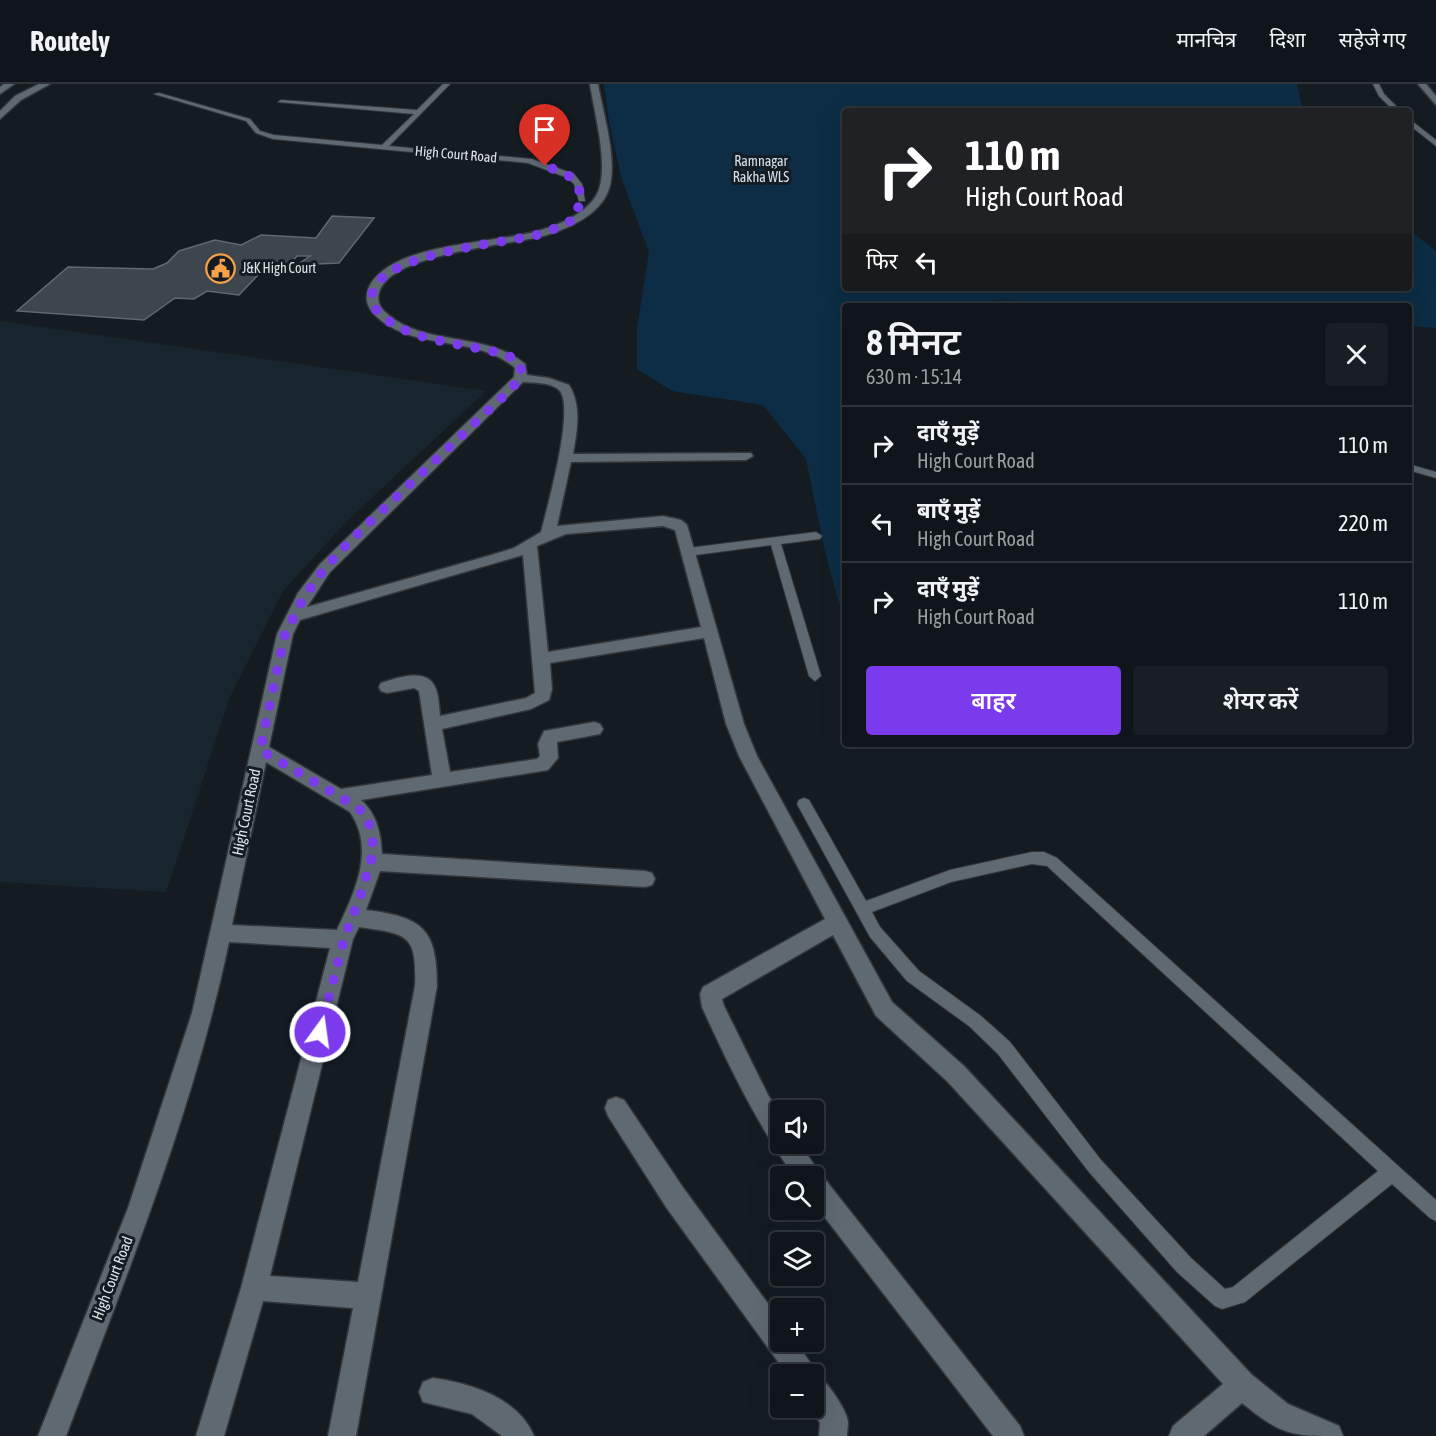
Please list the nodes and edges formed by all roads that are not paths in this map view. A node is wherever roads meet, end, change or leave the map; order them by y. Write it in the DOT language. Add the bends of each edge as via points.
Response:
graph roads {
  1 [pos="10,84"];
  2 [pos="46,84"];
  3 [pos="447,84"];
  4 [pos="594,84"];
  5 [pos="1376,84"];
  6 [pos="1422,84"];
  7 [pos="0,92"];
  8 [pos="24,94"];
  9 [pos="157,94"];
  10 [pos="281,102"];
  11 [pos="1436,102"];
  12 [pos="1395,108"];
  13 [pos="419,112"];
  14 [pos="0,116"];
  15 [pos="1412,123"];
  16 [pos="1436,144"];
  17 [pos="384,147"];
  18 [pos="604,182"];
  19 [pos="582,199"];
  20 [pos="576,218"];
  21 [pos="520,378"];
  22 [pos="746,456"];
  23 [pos="565,458"];
  24 [pos="1412,468"];
  25 [pos="1436,475"];
  26 [pos="548,534"];
  27 [pos="816,536"];
  28 [pos="775,542"];
  29 [pos="529,544"];
  30 [pos="688,552"];
  31 [pos="292,616"];
  32 [pos="710,631"];
  33 [pos="541,659"];
  34 [pos="815,676"];
  35 [pos="387,687"];
  36 [pos="434,724"];
  37 [pos="594,729"];
  38 [pos="260,750"];
  39 [pos="442,780"];
  40 [pos="341,796"];
  41 [pos="804,804"];
  42 [pos="372,861"];
  43 [pos="645,879"];
  44 [pos="862,909"];
  45 [pos="353,917"];
  46 [pos="837,922"];
  47 [pos="220,933"];
  48 [pos="344,939"];
  49 [pos="616,1108"];
  50 [pos="770,1119"];
  51 [pos="1392,1172"];
  52 [pos="824,1196"];
  53 [pos="1436,1212"];
  54 [pos="254,1288"];
  55 [pos="369,1296"];
  56 [pos="796,1364"];
  57 [pos="1242,1385"];
  58 [pos="433,1392"];
  59 [pos="824,1404"];
  60 [pos="52,1436"];
  61 [pos="210,1436"];
  62 [pos="342,1436"];
  63 [pos="520,1436"];
  64 [pos="834,1436"];
  65 [pos="1010,1436"];
  66 [pos="1183,1436"];
  67 [pos="1329,1436"];
  1 -- 7 [label="street"];
  2 -- 8 [label="street"];
  3 -- 13 [label="lane"];
  4 -- 18 [label="street" via="605,148"];
  5 -- 12 [label="lane"];
  6 -- 11 [label="street"];
  7 -- 8 [label="street"];
  8 -- 14 [label="street"];
  9 -- 17 [label="lane, High Court Road" via="248,120 265,135"];
  10 -- 13 [label="lane"];
  13 -- 17 [label="lane"];
  15 -- 16 [label="lane"];
  17 -- 19 [label="lane, High Court Road" via="529,161 571,176"];
  18 -- 19 [label="street"];
  18 -- 20 [label="street" via="602,196"];
  19 -- 20 [label="street"];
  20 -- 21 [label="street" via="534,236 413,261 392,269 374,288 372,299 376,309 390,321 409,332 516,359 521,367"];
  21 -- 23 [label="street" via="551,383 569,393 573,415"];
  21 -- 31 [label="street, High Court Road" via="352,539 325,568"];
  22 -- 23 [label="street"];
  23 -- 26 [label="street"];
  24 -- 25 [label="lane"];
  26 -- 29 [label="street"];
  26 -- 30 [label="street" via="564,529 669,522 681,528"];
  27 -- 28 [label="lane"];
  28 -- 30 [label="lane"];
  28 -- 34 [label="lane"];
  29 -- 31 [label="street" via="493,560"];
  29 -- 33 [label="street"];
  30 -- 32 [label="street"];
  31 -- 38 [label="street, High Court Road"];
  32 -- 33 [label="street"];
  32 -- 46 [label="street" via="735,724 748,756"];
  33 -- 36 [label="street" via="544,689 538,700"];
  35 -- 36 [label="street" via="417,681 423,684 429,693"];
  36 -- 39 [label="street"];
  37 -- 39 [label="street" via="550,736 549,758 542,765"];
  38 -- 40 [label="street"];
  38 -- 47 [label="street, High Court Road"];
  39 -- 40 [label="street"];
  40 -- 42 [label="street" via="368,818 374,850"];
  41 -- 44 [label="lane"];
  42 -- 43 [label="street"];
  42 -- 45 [label="street"];
  44 -- 51 [label="lane" via="950,876 1044,858"];
  44 -- 51 [label="lane" via="887,948 913,976 975,1021 1004,1048 1095,1166 1184,1265 1222,1299 1238,1295"];
  45 -- 48 [label="street"];
  45 -- 55 [label="street" via="406,928 424,946 426,962 422,1016"];
  46 -- 50 [label="street" via="711,994 713,1008"];
  46 -- 57 [label="street" via="895,1022 956,1074"];
  47 -- 48 [label="street"];
  47 -- 60 [label="street, High Court Road" via="176,1101 140,1208"];
  48 -- 54 [label="street"];
  49 -- 56 [label="street" via="675,1198"];
  51 -- 53 [label="lane"];
  52 -- 65 [label="street"];
  54 -- 55 [label="street"];
  54 -- 61 [label="street"];
  55 -- 62 [label="street"];
  57 -- 66 [label="street"];
  57 -- 67 [label="street" via="1278,1414"];
  58 -- 63 [label="street" via="460,1394 486,1406"];
  59 -- 64 [label="street" via="834,1420"];
}
